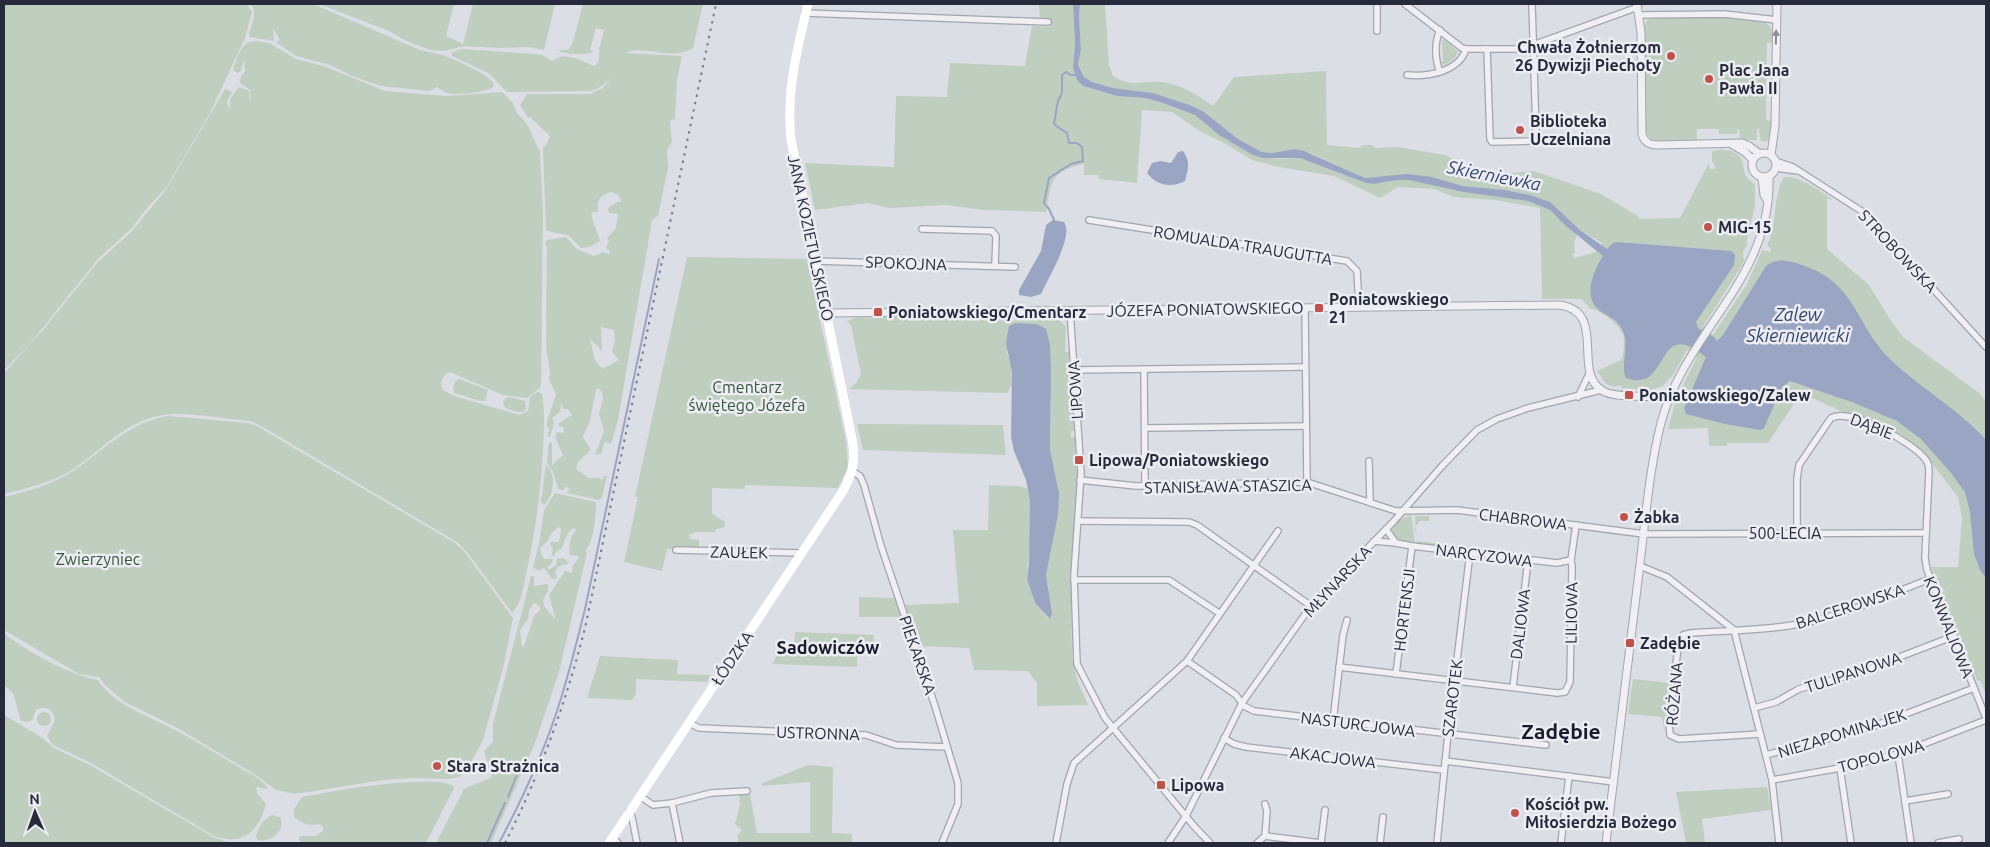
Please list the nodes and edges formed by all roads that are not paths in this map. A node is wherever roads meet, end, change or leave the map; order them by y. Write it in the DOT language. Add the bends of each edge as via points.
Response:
graph roads {
  1 [pos="808,4"];
  2 [pos="1377,4"];
  3 [pos="1405,4"];
  4 [pos="1532,4"];
  5 [pos="1777,4"];
  6 [pos="1638,9"];
  7 [pos="806,13"];
  8 [pos="1777,20"];
  9 [pos="1048,22"];
  10 [pos="1440,30"];
  11 [pos="1377,31"];
  12 [pos="1533,45"];
  13 [pos="1466,49"];
  14 [pos="1487,49"];
  15 [pos="1440,72"];
  16 [pos="1406,75"];
  17 [pos="1733,145"];
  18 [pos="1760,154"];
  19 [pos="1754,160"];
  20 [pos="1774,161"];
  21 [pos="1765,177"];
  22 [pos="1089,220"];
  23 [pos="922,228"];
  24 [pos="816,261"];
  25 [pos="995,266"];
  26 [pos="1015,266"];
  27 [pos="1358,307"];
  28 [pos="1305,308"];
  29 [pos="1070,310"];
  30 [pos="827,313"];
  31 [pos="1986,347"];
  32 [pos="1305,367"];
  33 [pos="1144,369"];
  34 [pos="1073,370"];
  35 [pos="1590,372"];
  36 [pos="1601,390"];
  37 [pos="1578,397"];
  38 [pos="1669,399"];
  39 [pos="1306,426"];
  40 [pos="1145,428"];
  41 [pos="1369,461"];
  42 [pos="853,472"];
  43 [pos="1080,480"];
  44 [pos="1307,482"];
  45 [pos="1145,486"];
  46 [pos="1370,501"];
  47 [pos="1402,511"];
  48 [pos="1078,521"];
  49 [pos="1576,525"];
  50 [pos="1386,529"];
  51 [pos="1278,531"];
  52 [pos="1797,533"];
  53 [pos="1926,533"];
  54 [pos="1644,534"];
  55 [pos="1374,541"];
  56 [pos="1396,543"];
  57 [pos="1412,546"];
  58 [pos="676,550"];
  59 [pos="802,553"];
  60 [pos="1470,553"];
  61 [pos="1528,560"];
  62 [pos="1571,560"];
  63 [pos="1253,565"];
  64 [pos="1640,566"];
  65 [pos="1930,579"];
  66 [pos="1074,580"];
  67 [pos="1311,606"];
  68 [pos="1219,613"];
  69 [pos="1347,620"];
  70 [pos="1734,630"];
  71 [pos="1954,636"];
  72 [pos="1187,661"];
  73 [pos="1339,667"];
  74 [pos="1396,674"];
  75 [pos="1454,680"];
  76 [pos="1513,687"];
  77 [pos="1974,688"];
  78 [pos="1242,703"];
  79 [pos="1754,708"];
  80 [pos="1986,719"];
  81 [pos="1332,721"];
  82 [pos="689,723"];
  83 [pos="1113,728"];
  84 [pos="1448,734"];
  85 [pos="1760,734"];
  86 [pos="1224,738"];
  87 [pos="1546,745"];
  88 [pos="947,747"];
  89 [pos="1898,754"];
  90 [pos="1766,755"];
  91 [pos="1445,761"];
  92 [pos="1840,768"];
  93 [pos="1444,770"];
  94 [pos="1569,776"];
  95 [pos="1772,780"];
  96 [pos="1614,782"];
  97 [pos="747,792"];
  98 [pos="1948,794"];
  99 [pos="640,796"];
  100 [pos="1905,801"];
  101 [pos="672,803"];
  102 [pos="1265,804"];
  103 [pos="1325,810"];
  104 [pos="629,811"];
  105 [pos="1186,816"];
  106 [pos="1383,817"];
  107 [pos="1265,836"];
  108 [pos="1959,839"];
  109 [pos="613,841"];
  110 [pos="637,843"];
  111 [pos="680,843"];
  112 [pos="942,843"];
  113 [pos="1056,843"];
  114 [pos="1168,843"];
  115 [pos="1210,843"];
  116 [pos="1257,843"];
  117 [pos="1321,843"];
  118 [pos="1380,843"];
  119 [pos="1437,843"];
  120 [pos="1561,843"];
  121 [pos="1606,843"];
  122 [pos="1779,843"];
  123 [pos="1851,843"];
  124 [pos="1911,843"];
  125 [pos="1938,843"];
  1 -- 7 [label="main road, JANA KOZIETULSKIEGO"];
  2 -- 11 [label="street"];
  3 -- 10 [label="street"];
  4 -- 12 [label="street"];
  5 -- 8 [label="street"];
  6 -- 8 [label="street"];
  6 -- 12 [label="street"];
  6 -- 17 [label="street" via="1644,140 1653,145"];
  7 -- 9 [label="street"];
  7 -- 24 [label="main road, JANA KOZIETULSKIEGO" via="791,80 790,129"];
  20 -- 8 [label="street, one-way"];
  10 -- 13 [label="street"];
  10 -- 15 [label="street" via="1436,42"];
  12 -- 14 [label="street" via="1520,49"];
  12 -- 14 [label="street" via="1536,134 1529,141 1492,142 1490,139"];
  13 -- 14 [label="street"];
  13 -- 15 [label="street" via="1464,56"];
  15 -- 16 [label="street"];
  17 -- 18 [label="street" via="1746,144"];
  17 -- 19 [label="street"];
  18 -- 19 [label="street"];
  18 -- 20 [label="street"];
  19 -- 21 [label="street" via="1754,172"];
  20 -- 21 [label="street" via="1774,173"];
  20 -- 31 [label="street, STROBOWSKA" via="1793,167 1853,204 1872,220"];
  21 -- 38 [label="street" via="1765,219 1754,255 1692,354"];
  22 -- 27 [label="street, ROMUALDA TRAUGUTTA" via="1347,261 1357,272"];
  23 -- 25 [label="street" via="994,232"];
  24 -- 25 [label="street, SPOKOJNA"];
  24 -- 30 [label="main road, JANA KOZIETULSKIEGO"];
  25 -- 26 [label="street, SPOKOJNA"];
  27 -- 28 [label="street, JÓZEFA PONIATOWSKIEGO"];
  27 -- 35 [label="street, JÓZEFA PONIATOWSKIEGO" via="1566,306 1578,313 1585,324"];
  28 -- 29 [label="street, JÓZEFA PONIATOWSKIEGO"];
  28 -- 32 [label="street"];
  29 -- 30 [label="street, JÓZEFA PONIATOWSKIEGO"];
  29 -- 34 [label="street, LIPOWA"];
  30 -- 42 [label="main road, JANA KOZIETULSKIEGO" via="853,446"];
  32 -- 33 [label="street"];
  32 -- 39 [label="street"];
  33 -- 34 [label="street"];
  33 -- 40 [label="street"];
  34 -- 43 [label="street, LIPOWA"];
  35 -- 36 [label="street, JÓZEFA PONIATOWSKIEGO" via="1594,384"];
  35 -- 37 [label="street"];
  36 -- 37 [label="street, MŁYNARSKA"];
  36 -- 38 [label="street"];
  37 -- 47 [label="street, MŁYNARSKA" via="1528,408 1488,423 1469,437"];
  38 -- 54 [label="street" via="1659,433"];
  39 -- 40 [label="street"];
  39 -- 44 [label="street"];
  40 -- 45 [label="street"];
  41 -- 46 [label="street"];
  42 -- 59 [label="main road, ŁÓDZKA"];
  42 -- 88 [label="street, PIEKARSKA" via="862,478"];
  43 -- 45 [label="street, STANISŁAWA STASZICA"];
  43 -- 48 [label="street, LIPOWA"];
  44 -- 45 [label="street, STANISŁAWA STASZICA"];
  44 -- 46 [label="street, STANISŁAWA STASZICA"];
  46 -- 47 [label="street, STANISŁAWA STASZICA"];
  47 -- 49 [label="street, CHABROWA" via="1457,510"];
  47 -- 50 [label="street, MŁYNARSKA"];
  48 -- 63 [label="street" via="1189,522"];
  48 -- 66 [label="street, LIPOWA"];
  49 -- 54 [label="street, CHABROWA"];
  49 -- 62 [label="street, LILIOWA"];
  50 -- 55 [label="street, MŁYNARSKA"];
  50 -- 56 [label="street"];
  51 -- 63 [label="street"];
  52 -- 53 [label="street, 500-LECIA"];
  52 -- 53 [label="street, DĄBIE" via="1799,465 1828,421 1840,415 1901,438 1926,460 1929,471"];
  52 -- 54 [label="street, 500-LECIA"];
  53 -- 65 [label="street, KONWALIOWA" via="1925,564"];
  54 -- 64 [label="street"];
  55 -- 56 [label="street, NARCYZOWA"];
  55 -- 67 [label="street, MŁYNARSKA"];
  56 -- 57 [label="street, NARCYZOWA"];
  57 -- 60 [label="street, NARCYZOWA"];
  57 -- 74 [label="street, HORTENSJI"];
  58 -- 59 [label="street, ZAUŁEK"];
  59 -- 82 [label="main road, ŁÓDZKA"];
  60 -- 61 [label="street, NARCYZOWA"];
  60 -- 75 [label="street, SZAROTEK"];
  61 -- 62 [label="street, NARCYZOWA" via="1557,563"];
  61 -- 76 [label="street, DALIOWA"];
  62 -- 76 [label="street, LILIOWA" via="1568,689 1557,693"];
  63 -- 67 [label="street"];
  63 -- 68 [label="street"];
  64 -- 70 [label="street" via="1668,577"];
  64 -- 96 [label="street"];
  65 -- 70 [label="street, BALCEROWSKA" via="1815,620 1788,626"];
  65 -- 71 [label="street, KONWALIOWA"];
  66 -- 68 [label="street" via="1169,580"];
  66 -- 83 [label="street, LIPOWA" via="1077,664"];
  67 -- 78 [label="street, MŁYNARSKA"];
  68 -- 72 [label="street"];
  69 -- 73 [label="street"];
  70 -- 79 [label="street"];
  70 -- 85 [label="street, RÓŻANA" via="1691,633 1681,638 1668,724 1670,735 1679,739"];
  71 -- 77 [label="street, KONWALIOWA"];
  71 -- 79 [label="street, TULIPANOWA" via="1858,673 1799,689 1776,702"];
  72 -- 78 [label="street, NASTURCJOWA" via="1236,695"];
  72 -- 83 [label="street"];
  73 -- 74 [label="street"];
  73 -- 81 [label="street"];
  74 -- 75 [label="street"];
  75 -- 76 [label="street"];
  75 -- 84 [label="street, SZAROTEK"];
  77 -- 80 [label="street, KONWALIOWA"];
  77 -- 90 [label="street, NIEZAPOMINAJEK" via="1874,726"];
  78 -- 81 [label="street, NASTURCJOWA" via="1248,710"];
  78 -- 86 [label="street, MŁYNARSKA"];
  79 -- 85 [label="street"];
  80 -- 89 [label="street, TOPOLOWA"];
  81 -- 84 [label="street, NASTURCJOWA"];
  82 -- 88 [label="street, USTRONNA" via="699,728 866,735 896,745"];
  82 -- 99 [label="main road, ŁÓDZKA"];
  83 -- 105 [label="street, LIPOWA"];
  83 -- 113 [label="street" via="1074,763"];
  84 -- 87 [label="street, NASTURCJOWA"];
  84 -- 91 [label="street, SZAROTEK"];
  85 -- 90 [label="street"];
  86 -- 93 [label="street, AKACJOWA" via="1246,747"];
  86 -- 105 [label="street, MŁYNARSKA"];
  88 -- 112 [label="street, PIEKARSKA" via="959,795"];
  89 -- 92 [label="street, TOPOLOWA"];
  89 -- 100 [label="street"];
  90 -- 95 [label="street"];
  91 -- 93 [label="street, SZAROTEK"];
  91 -- 94 [label="street"];
  92 -- 95 [label="street, TOPOLOWA"];
  92 -- 123 [label="street"];
  93 -- 119 [label="street, SZAROTEK"];
  94 -- 96 [label="street"];
  94 -- 120 [label="street"];
  95 -- 122 [label="street"];
  96 -- 121 [label="street"];
  97 -- 101 [label="street" via="711,793"];
  98 -- 100 [label="street"];
  99 -- 101 [label="street" via="653,805"];
  99 -- 104 [label="main road, ŁÓDZKA"];
  100 -- 124 [label="street"];
  101 -- 111 [label="street"];
  102 -- 107 [label="street"];
  103 -- 117 [label="street"];
  104 -- 109 [label="main road, ŁÓDZKA"];
  104 -- 110 [label="street"];
  105 -- 114 [label="street, MŁYNARSKA"];
  105 -- 115 [label="street, LIPOWA"];
  106 -- 118 [label="street"];
  107 -- 116 [label="street"];
  107 -- 117 [label="street"];
  108 -- 125 [label="street"];
}
